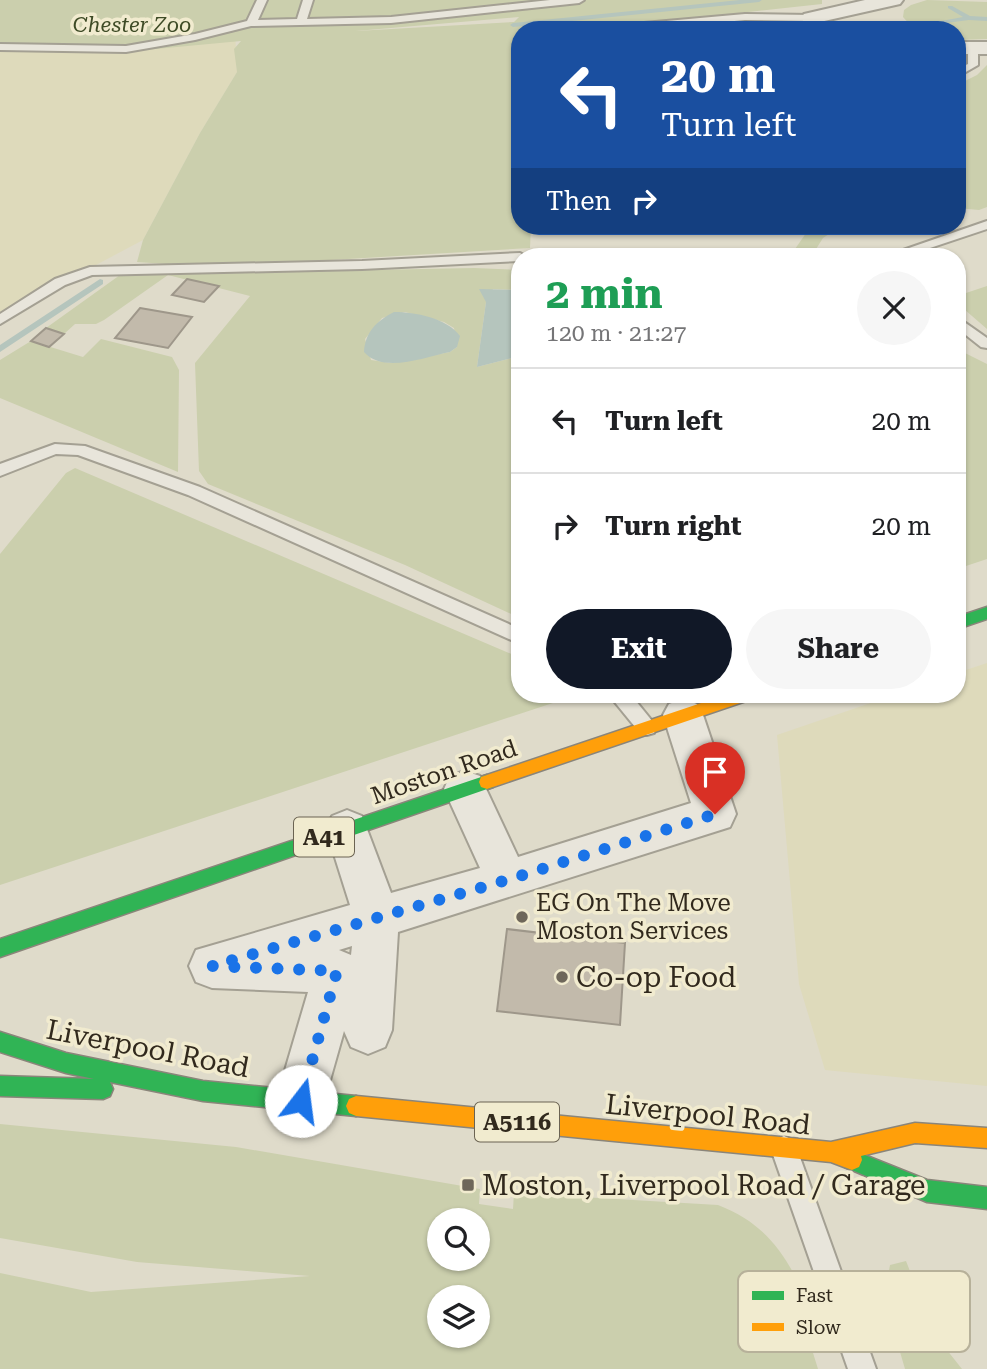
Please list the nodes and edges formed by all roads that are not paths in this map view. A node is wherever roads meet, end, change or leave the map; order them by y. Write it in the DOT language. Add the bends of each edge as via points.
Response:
graph roads {
  1 [pos="262,0"];
  2 [pos="309,0"];
  3 [pos="579,0"];
  4 [pos="903,0"];
  5 [pos="892,10"];
  6 [pos="811,18"];
  7 [pos="708,21"];
  8 [pos="804,21"];
  9 [pos="831,21"];
  10 [pos="301,22"];
  11 [pos="251,23"];
  12 [pos="0,47"];
  13 [pos="973,49"];
  14 [pos="966,69"];
  15 [pos="987,225"];
  16 [pos="966,232"];
  17 [pos="957,235"];
  18 [pos="917,248"];
  19 [pos="511,257"];
  20 [pos="0,320"];
  21 [pos="966,328"];
  22 [pos="986,344"];
  23 [pos="0,470"];
  24 [pos="987,613"];
  25 [pos="966,620"];
  26 [pos="511,633"];
  27 [pos="633,703"];
  28 [pos="719,703"];
  29 [pos="665,721"];
  30 [pos="465,789"];
  31 [pos="347,829"];
  32 [pos="507,880"];
  33 [pos="377,918"];
  34 [pos="0,948"];
  35 [pos="368,1030"];
  36 [pos="0,1042"];
  37 [pos="0,1086"];
  38 [pos="203,1091"];
  39 [pos="301,1101"];
  40 [pos="987,1138"];
  41 [pos="783,1148"];
  42 [pos="831,1153"];
  43 [pos="987,1198"];
  44 [pos="827,1271"];
  45 [pos="856,1352"];
  46 [pos="862,1369"];
  1 -- 11 [label="lane"];
  2 -- 10 [label="lane"];
  3 -- 10 [label="lane" via="391,20"];
  4 -- 5 [label="street" via="889,12"];
  5 -- 6 [label="street"];
  6 -- 7 [label="lane"];
  6 -- 8 [label="lane"];
  6 -- 9 [label="street"];
  10 -- 11 [label="lane"];
  11 -- 12 [label="lane" via="126,49"];
  13 -- 14 [label="lane" via="973,65"];
  15 -- 16 [label="lane"];
  17 -- 18 [label="lane"];
  19 -- 20 [label="lane" via="90,271 60,282"];
  21 -- 22 [label="lane"];
  23 -- 26 [label="lane" via="55,449 79,450 194,491"];
  24 -- 25 [label="highway"];
  27 -- 29 [label="lane"];
  28 -- 29 [label="highway, Moston Road / A41"];
  29 -- 30 [label="highway, Moston Road / A41"];
  29 -- 32 [label="street" via="715,814"];
  30 -- 31 [label="highway, Moston Road / A41"];
  30 -- 32 [label="street"];
  31 -- 33 [label="street"];
  31 -- 34 [label="highway, Moston Road / A41"];
  32 -- 33 [label="street"];
  33 -- 35 [label="street"];
  33 -- 39 [label="street" via="212,966 337,971"];
  36 -- 38 [label="highway, Liverpool Road / A5116" via="66,1063"];
  37 -- 38 [label="highway"];
  38 -- 39 [label="highway, Liverpool Road / A5116"];
  39 -- 41 [label="highway, Liverpool Road / A5116"];
  40 -- 42 [label="highway, Liverpool Road / A5116" via="915,1133"];
  41 -- 42 [label="highway, Liverpool Road / A5116"];
  41 -- 44 [label="lane"];
  42 -- 43 [label="highway, Liverpool Road / A5116" via="927,1191"];
  45 -- 46 [label="lane"];
}
